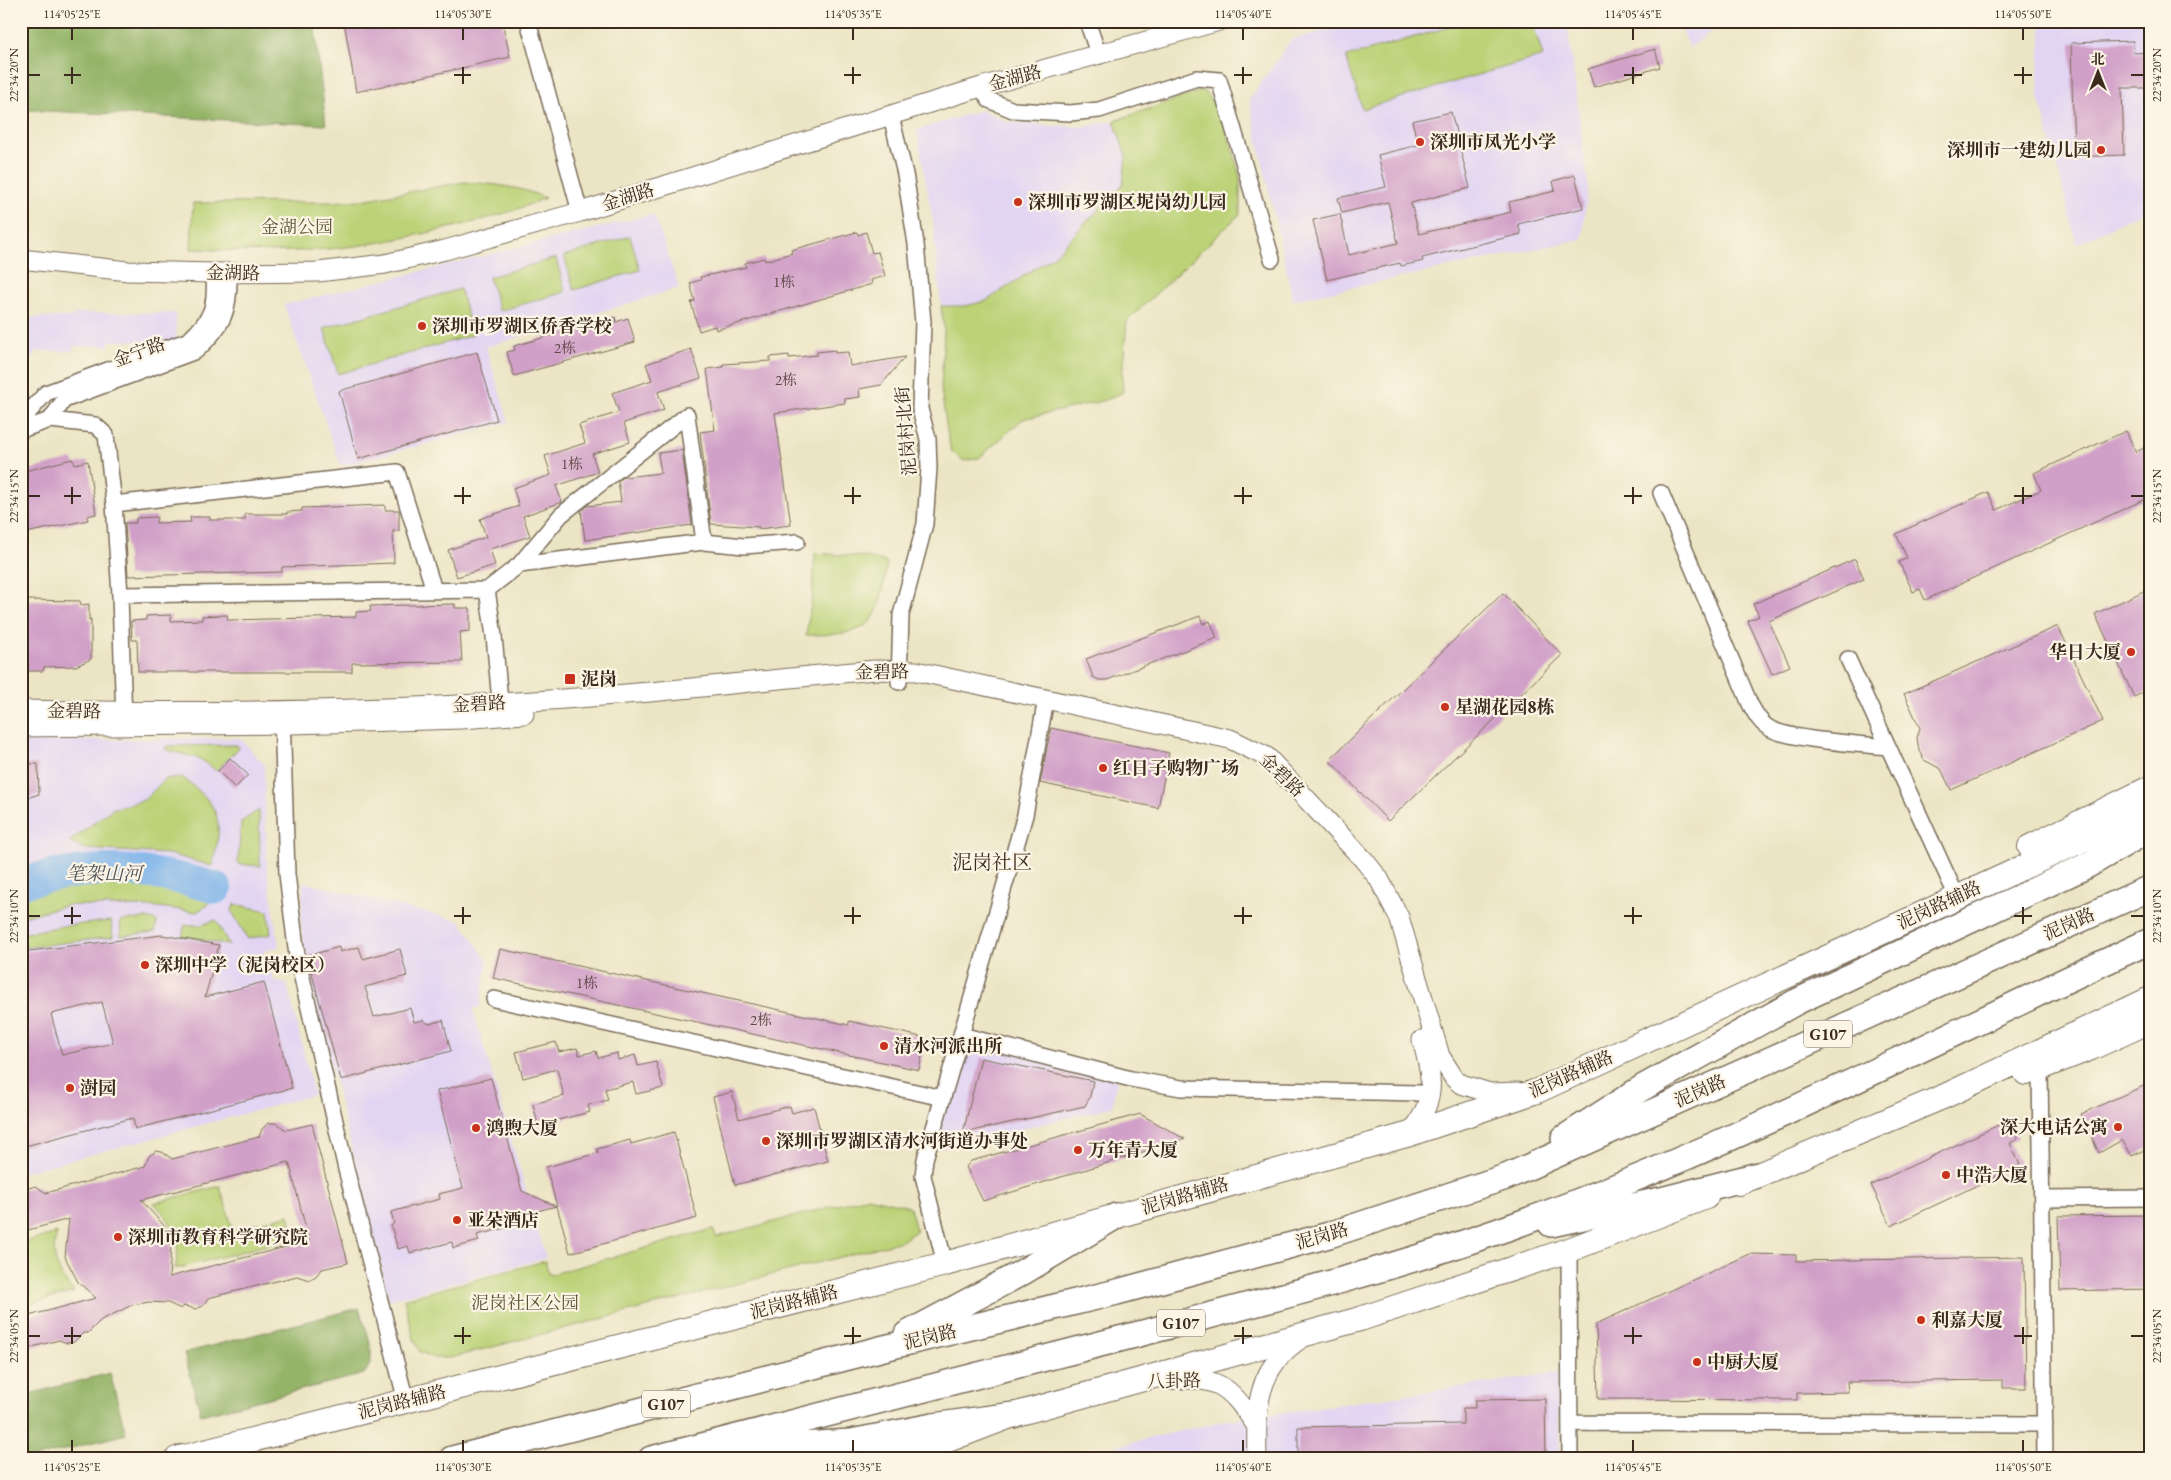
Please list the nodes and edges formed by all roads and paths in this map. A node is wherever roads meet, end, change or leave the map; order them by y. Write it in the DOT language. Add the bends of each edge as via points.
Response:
graph roads {
  1 [pos="528,21"];
  2 [pos="1087,21"];
  3 [pos="1219,21"];
  4 [pos="1099,56"];
  5 [pos="981,87"];
  6 [pos="891,116"];
  7 [pos="580,212"];
  8 [pos="21,259"];
  9 [pos="1272,259"];
  10 [pos="222,273"];
  11 [pos="21,415"];
  12 [pos="50,420"];
  13 [pos="21,430"];
  14 [pos="1661,494"];
  15 [pos="114,504"];
  16 [pos="704,542"];
  17 [pos="797,542"];
  18 [pos="519,566"];
  19 [pos="434,590"];
  20 [pos="487,590"];
  21 [pos="120,595"];
  22 [pos="1848,659"];
  23 [pos="899,676"];
  24 [pos="1045,704"];
  25 [pos="21,710"];
  26 [pos="501,710"];
  27 [pos="282,716"];
  28 [pos="124,719"];
  29 [pos="21,727"];
  30 [pos="1888,747"];
  31 [pos="2150,788"];
  32 [pos="2150,809"];
  33 [pos="2150,829"];
  34 [pos="1979,887"];
  35 [pos="2150,888"];
  36 [pos="1957,897"];
  37 [pos="2150,941"];
  38 [pos="2150,999"];
  39 [pos="494,1000"];
  40 [pos="2150,1021"];
  41 [pos="961,1036"];
  42 [pos="2040,1069"];
  43 [pos="1537,1090"];
  44 [pos="1418,1093"];
  45 [pos="1945,1096"];
  46 [pos="943,1098"];
  47 [pos="1410,1134"];
  48 [pos="1758,1175"];
  49 [pos="1506,1177"];
  50 [pos="2043,1198"];
  51 [pos="2150,1198"];
  52 [pos="1116,1216"];
  53 [pos="1490,1234"];
  54 [pos="1568,1250"];
  55 [pos="945,1264"];
  56 [pos="1309,1334"];
  57 [pos="880,1349"];
  58 [pos="1132,1382"];
  59 [pos="406,1401"];
  60 [pos="1013,1415"];
  61 [pos="1570,1423"];
  62 [pos="2045,1424"];
  63 [pos="1256,1425"];
  64 [pos="662,1457"];
  65 [pos="180,1458"];
  66 [pos="452,1459"];
  67 [pos="876,1459"];
  68 [pos="1257,1459"];
  69 [pos="1570,1459"];
  70 [pos="2045,1459"];
  1 -- 7 [label="street"];
  2 -- 4 [label="street"];
  3 -- 4 [label="street, 金湖路"];
  4 -- 5 [label="street, 金湖路"];
  5 -- 6 [label="street, 金湖路"];
  5 -- 9 [label="street" via="989,100 1013,110 1070,113 1099,110 1197,78 1219,80"];
  6 -- 7 [label="street, 金湖路"];
  6 -- 23 [label="street, 泥岗村北街" via="905,174 916,244 923,322 920,409 928,439 929,468 925,524 902,615"];
  7 -- 10 [label="street, 金湖路" via="386,264 318,272"];
  8 -- 10 [label="street, 金湖路" via="128,271"];
  10 -- 11 [label="street, 金宁路" via="213,311 203,328 189,340 46,393 29,412"];
  10 -- 12 [label="street, 金宁路" via="226,314 212,336 196,351 64,400"];
  12 -- 13 [label="street"];
  12 -- 15 [label="street" via="95,424 106,435"];
  14 -- 30 [label="street" via="1758,718 1769,728 1786,734"];
  15 -- 19 [label="street" via="397,472"];
  15 -- 21 [label="street"];
  16 -- 17 [label="street" via="744,546"];
  16 -- 18 [label="street"];
  16 -- 18 [label="street" via="687,415 561,515"];
  18 -- 20 [label="street"];
  19 -- 20 [label="street"];
  19 -- 21 [label="street"];
  20 -- 26 [label="street"];
  21 -- 28 [label="street"];
  22 -- 30 [label="street"];
  23 -- 24 [label="street, 金碧路" via="917,682"];
  23 -- 26 [label="street, 金碧路" via="850,684"];
  24 -- 41 [label="street" via="1025,815"];
  24 -- 43 [label="street, 金碧路" via="1230,739 1268,757 1379,879 1399,917 1437,1049 1448,1071 1461,1084 1490,1093"];
  24 -- 47 [label="street, 金碧路" via="1240,754 1267,772 1355,868 1389,921 1430,1070 1432,1083 1428,1106"];
  25 -- 28 [label="street, 金碧路"];
  26 -- 27 [label="street, 金碧路"];
  27 -- 28 [label="street, 金碧路"];
  27 -- 59 [label="street" via="287,874 297,956 341,1150"];
  28 -- 29 [label="street, 金碧路"];
  30 -- 36 [label="street"];
  31 -- 34 [label="main road" via="2033,845"];
  32 -- 34 [label="main road, 泥岗路辅路"];
  33 -- 49 [label="highway" via="2088,865 1796,1002 1642,1088"];
  34 -- 36 [label="main road, 泥岗路辅路"];
  35 -- 49 [label="highway, 泥岗路 / G107"];
  36 -- 43 [label="main road, 泥岗路辅路"];
  37 -- 53 [label="highway, G107" via="1678,1160 1591,1197"];
  38 -- 45 [label="main road"];
  39 -- 46 [label="street"];
  40 -- 42 [label="main road"];
  41 -- 44 [label="street" via="1131,1079 1182,1088"];
  41 -- 46 [label="street"];
  42 -- 45 [label="main road"];
  42 -- 50 [label="street"];
  43 -- 47 [label="main road, 泥岗路辅路"];
  45 -- 48 [label="main road"];
  46 -- 55 [label="street" via="923,1176"];
  47 -- 52 [label="main road, 泥岗路辅路"];
  48 -- 53 [label="highway" via="1572,1221"];
  48 -- 54 [label="main road"];
  49 -- 57 [label="highway, 泥岗路 / G107" via="1329,1235 1118,1292"];
  50 -- 51 [label="street"];
  50 -- 62 [label="street"];
  52 -- 55 [label="main road, 泥岗路辅路"];
  52 -- 57 [label="highway" via="1023,1272"];
  53 -- 64 [label="highway, G107" via="1364,1274 1254,1304"];
  54 -- 56 [label="main road"];
  54 -- 61 [label="street"];
  55 -- 59 [label="main road, 泥岗路辅路"];
  56 -- 58 [label="main road"];
  56 -- 63 [label="street" via="1280,1354 1268,1369"];
  57 -- 66 [label="highway, 泥岗路 / G107"];
  58 -- 60 [label="main road"];
  58 -- 63 [label="street, 八卦路" via="1192,1378 1214,1381 1232,1392"];
  59 -- 65 [label="main road, 泥岗路辅路"];
  60 -- 64 [label="highway" via="851,1442"];
  60 -- 67 [label="main road" via="945,1441"];
  61 -- 62 [label="street"];
  61 -- 69 [label="street"];
  62 -- 70 [label="street"];
  63 -- 68 [label="street"];
}
